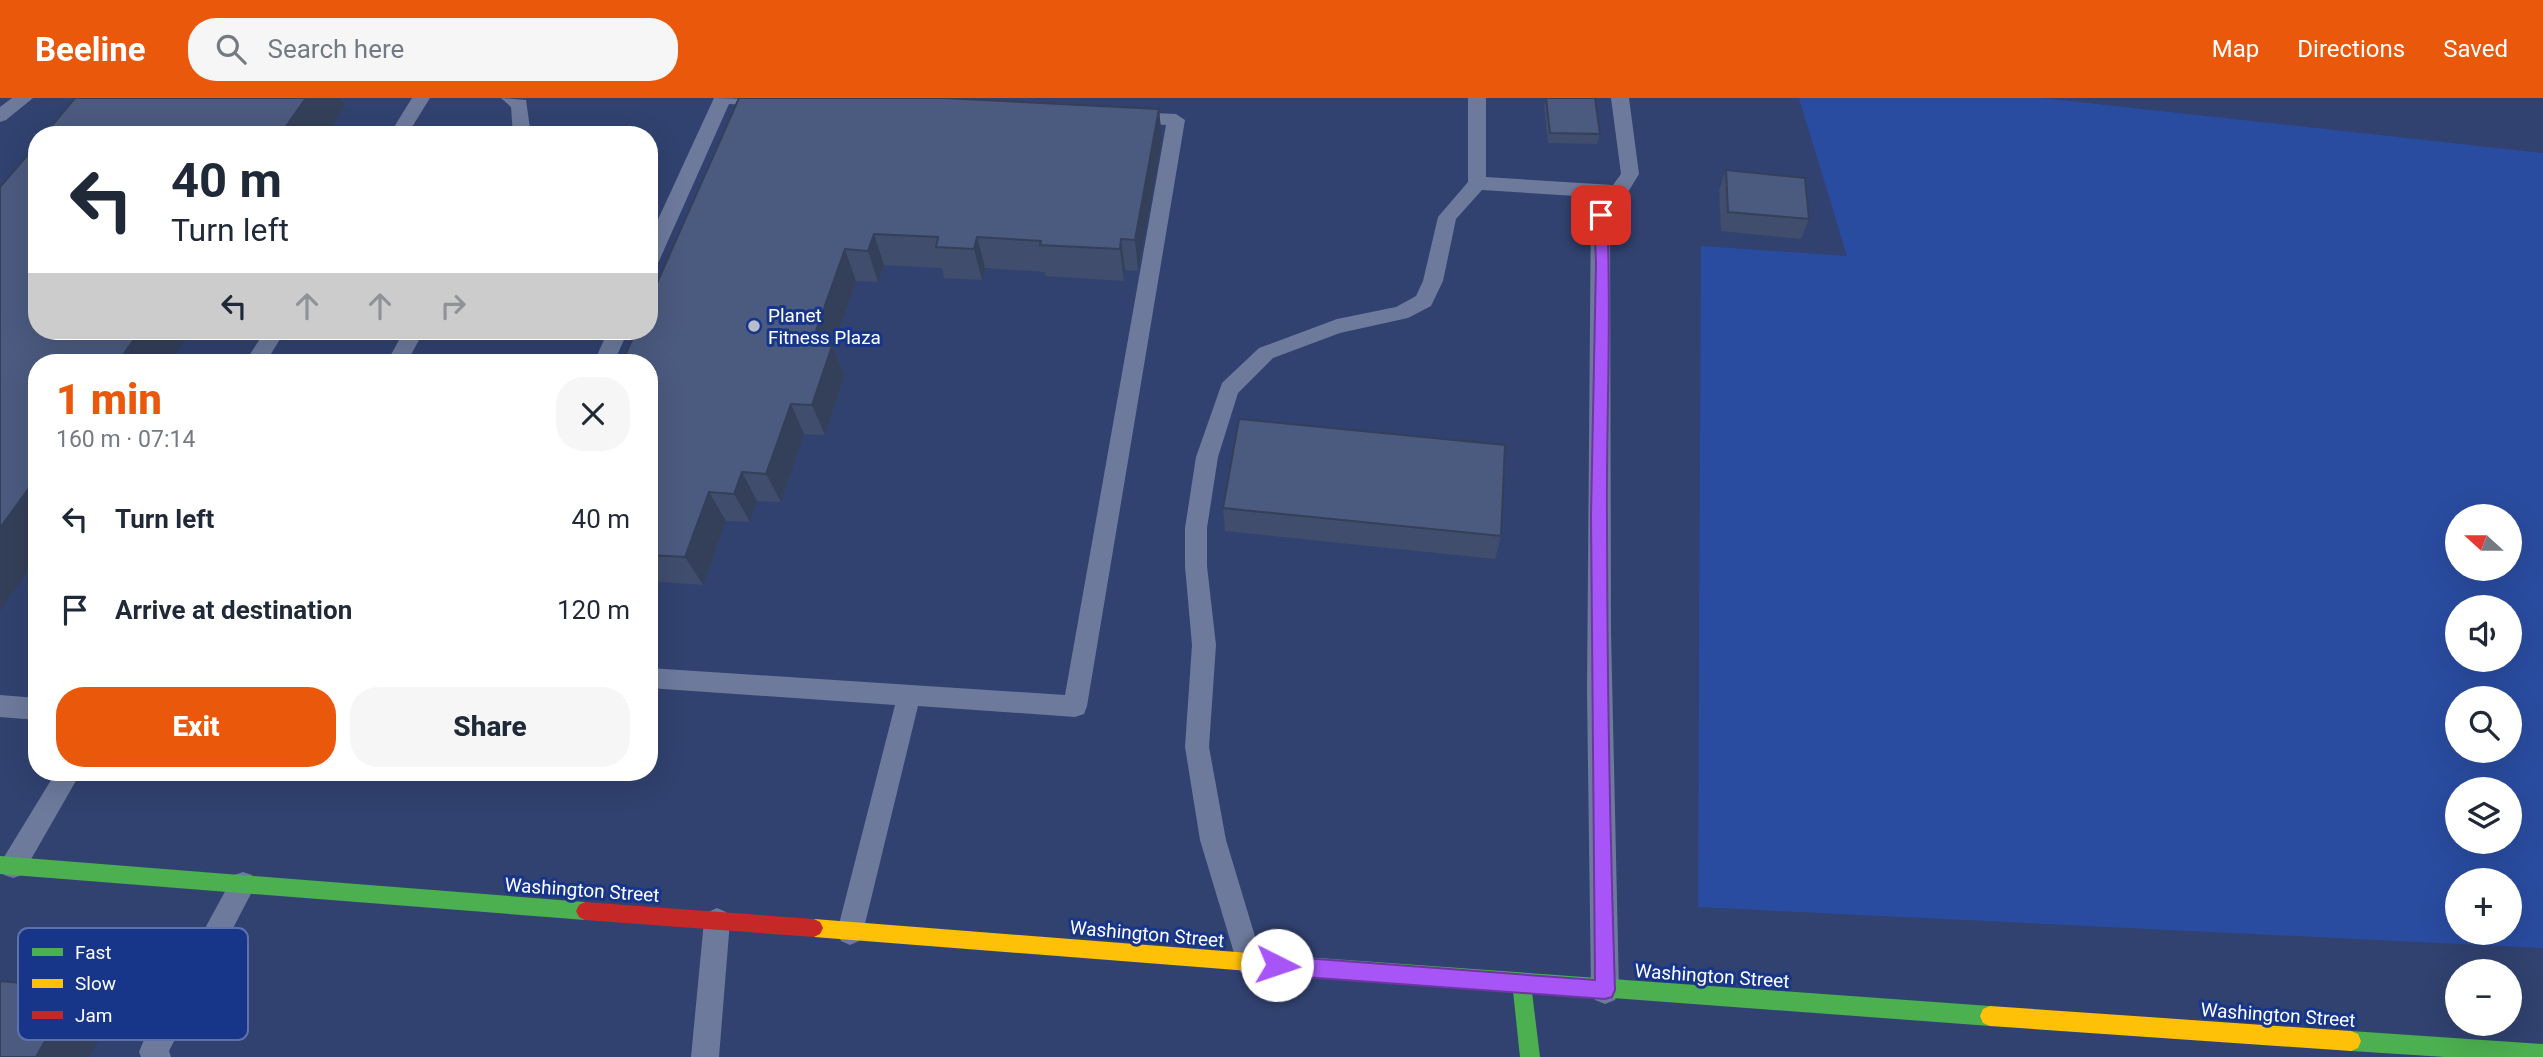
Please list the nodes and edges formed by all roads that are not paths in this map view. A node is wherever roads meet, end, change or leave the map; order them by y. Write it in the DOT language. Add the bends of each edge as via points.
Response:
graph roads {
  1 [pos="24,98"];
  2 [pos="421,98"];
  3 [pos="510,98"];
  4 [pos="1477,98"];
  5 [pos="1620,98"];
  6 [pos="791,102"];
  7 [pos="0,116"];
  8 [pos="1107,117"];
  9 [pos="404,126"];
  10 [pos="521,126"];
  11 [pos="1478,183"];
  12 [pos="1600,191"];
  13 [pos="658,241"];
  14 [pos="658,679"];
  15 [pos="909,695"];
  16 [pos="0,706"];
  17 [pos="28,708"];
  18 [pos="63,781"];
  19 [pos="6,865"];
  20 [pos="243,884"];
  21 [pos="717,921"];
  22 [pos="219,928"];
  23 [pos="850,932"];
  24 [pos="1250,963"];
  25 [pos="1522,984"];
  26 [pos="1605,990"];
  27 [pos="159,1040"];
  28 [pos="2543,1054"];
  29 [pos="157,1057"];
  30 [pos="705,1057"];
  31 [pos="1530,1057"];
  1 -- 7 [label="lane"];
  2 -- 9 [label="lane"];
  3 -- 10 [label="lane" via="520,104"];
  4 -- 11 [label="lane"];
  5 -- 12 [label="lane" via="1630,174 1618,192"];
  6 -- 13 [label="lane" via="723,98"];
  8 -- 15 [label="lane" via="1176,120 1075,706"];
  11 -- 12 [label="lane"];
  11 -- 24 [label="lane" via="1447,217 1424,301 1401,313 1338,326 1266,352 1229,389 1207,457 1196,528 1204,645 1197,747 1213,840"];
  12 -- 26 [label="lane"];
  14 -- 15 [label="lane"];
  15 -- 23 [label="lane"];
  16 -- 17 [label="lane"];
  18 -- 19 [label="lane"];
  19 -- 20 [label="main road, Washington Street"];
  20 -- 21 [label="main road, Washington Street"];
  20 -- 22 [label="lane"];
  21 -- 23 [label="main road, Washington Street"];
  21 -- 30 [label="lane"];
  23 -- 24 [label="main road, Washington Street"];
  24 -- 25 [label="main road, Washington Street"];
  25 -- 26 [label="main road, Washington Street"];
  25 -- 31 [label="main road"];
  26 -- 28 [label="main road, Washington Street"];
  27 -- 29 [label="lane" via="153,1052"];
}
